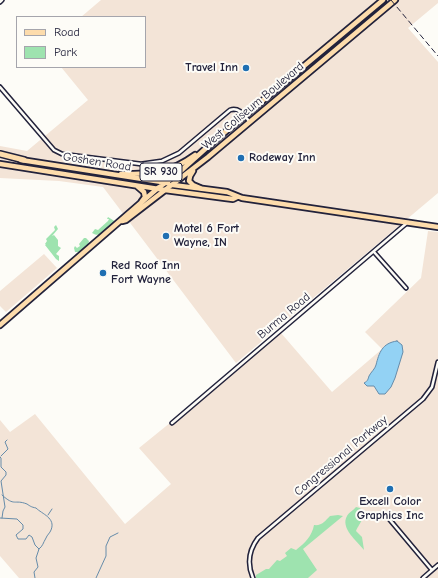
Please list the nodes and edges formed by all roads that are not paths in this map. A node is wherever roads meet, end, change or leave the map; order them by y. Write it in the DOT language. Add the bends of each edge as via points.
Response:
graph roads {
  1 [pos="383,0"];
  2 [pos="394,0"];
  3 [pos="0,87"];
  4 [pos="245,116"];
  5 [pos="250,122"];
  6 [pos="213,142"];
  7 [pos="0,154"];
  8 [pos="0,157"];
  9 [pos="24,160"];
  10 [pos="0,164"];
  11 [pos="197,165"];
  12 [pos="101,173"];
  13 [pos="167,183"];
  14 [pos="136,185"];
  15 [pos="173,185"];
  16 [pos="158,188"];
  17 [pos="200,188"];
  18 [pos="165,190"];
  19 [pos="237,197"];
  20 [pos="142,201"];
  21 [pos="122,221"];
  22 [pos="408,222"];
  23 [pos="438,227"];
  24 [pos="374,252"];
  25 [pos="406,288"];
  26 [pos="0,325"];
  27 [pos="438,362"];
  28 [pos="172,423"];
  29 [pos="390,520"];
  30 [pos="438,565"];
  31 [pos="432,570"];
  32 [pos="253,578"];
  33 [pos="423,578"];
  1 -- 4 [label="main road, West Coliseum Boulevard / SR 930"];
  2 -- 5 [label="main road, West Coliseum Boulevard / SR 930"];
  3 -- 4 [label="street" via="58,152 96,159 141,164 158,162 185,148 228,111 237,109"];
  4 -- 5 [label="street"];
  4 -- 6 [label="main road, West Coliseum Boulevard / SR 930"];
  5 -- 11 [label="main road, West Coliseum Boulevard / SR 930"];
  6 -- 12 [label="main road, SR 930" via="191,158 165,171 147,174"];
  6 -- 13 [label="main road, West Coliseum Boulevard"];
  7 -- 9 [label="highway"];
  8 -- 9 [label="main road, Goshen Road / SR 930"];
  9 -- 12 [label="main road, Goshen Road / SR 930"];
  10 -- 14 [label="main road, SR 930"];
  11 -- 15 [label="main road, West Coliseum Boulevard / SR 930"];
  11 -- 17 [label="main road" via="189,181"];
  12 -- 13 [label="main road, Goshen Road"];
  13 -- 15 [label="main road, Goshen Road"];
  13 -- 16 [label="main road, West Coliseum Boulevard"];
  14 -- 16 [label="main road, SR 930"];
  14 -- 20 [label="main road" via="144,192 145,197"];
  15 -- 17 [label="main road, Goshen Road"];
  15 -- 18 [label="main road, West Coliseum Boulevard / SR 930"];
  16 -- 18 [label="main road, SR 930"];
  16 -- 20 [label="main road, West Coliseum Boulevard"];
  17 -- 19 [label="main road, Goshen Road" via="226,192"];
  18 -- 19 [label="main road, Goshen Road" via="232,199"];
  18 -- 21 [label="main road, West Coliseum Boulevard"];
  19 -- 22 [label="main road, Goshen Road"];
  20 -- 21 [label="main road, West Coliseum Boulevard"];
  21 -- 26 [label="main road, West Coliseum Boulevard"];
  22 -- 23 [label="main road, Goshen Road"];
  22 -- 24 [label="street, Burma Road"];
  24 -- 25 [label="street"];
  24 -- 28 [label="street, Burma Road"];
  27 -- 32 [label="street, Congressional Parkway" via="428,394 262,534 252,548 249,561"];
  29 -- 31 [label="street"];
  30 -- 31 [label="street"];
  31 -- 33 [label="street"];
}
